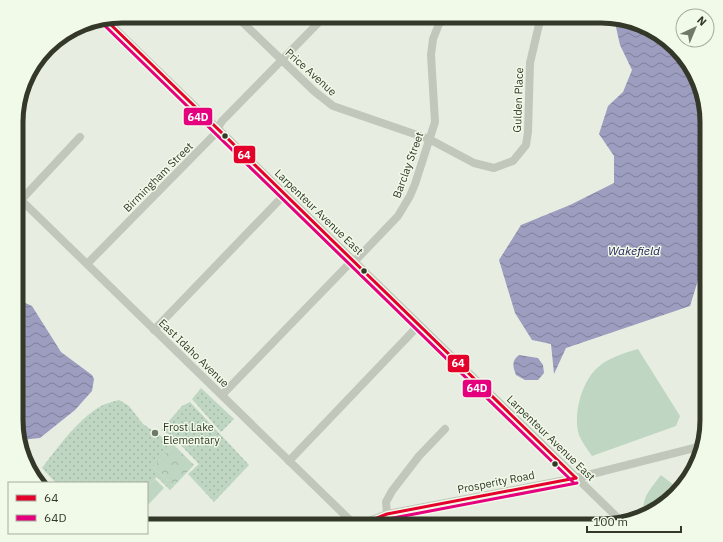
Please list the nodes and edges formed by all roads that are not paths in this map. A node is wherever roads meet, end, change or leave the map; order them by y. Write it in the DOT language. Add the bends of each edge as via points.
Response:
graph roads {
  1 [pos="243,23"];
  2 [pos="318,23"];
  3 [pos="441,23"];
  4 [pos="539,23"];
  5 [pos="110,24"];
  6 [pos="282,61"];
  7 [pos="218,128"];
  8 [pos="80,137"];
  9 [pos="429,139"];
  10 [pos="23,194"];
  11 [pos="285,194"];
  12 [pos="23,202"];
  13 [pos="354,262"];
  14 [pos="87,264"];
  15 [pos="419,325"];
  16 [pos="154,330"];
  17 [pos="222,395"];
  18 [pos="445,429"];
  19 [pos="696,448"];
  20 [pos="289,461"];
  21 [pos="576,478"];
  22 [pos="387,514"];
  23 [pos="617,517"];
  24 [pos="350,519"];
  25 [pos="374,519"];
  26 [pos="389,519"];
  1 -- 6 [label="street, Price Avenue"];
  2 -- 6 [label="street, Birmingham Street"];
  3 -- 9 [label="street, Barclay Street" via="435,32 431,48 435,122"];
  4 -- 9 [label="street, Gulden Place" via="530,63 528,138 518,156 507,164 487,168"];
  5 -- 7 [label="street, Larpenteur Avenue East"];
  6 -- 7 [label="street, Birmingham Street"];
  6 -- 9 [label="street, Price Avenue" via="333,106"];
  7 -- 11 [label="street, Larpenteur Avenue East"];
  7 -- 14 [label="street, Birmingham Street"];
  8 -- 10 [label="street"];
  9 -- 13 [label="street, Barclay Street" via="405,206"];
  11 -- 13 [label="street, Larpenteur Avenue East"];
  11 -- 16 [label="street"];
  12 -- 14 [label="street, East Idaho Avenue"];
  13 -- 15 [label="street, Larpenteur Avenue East"];
  13 -- 17 [label="street, Barclay Street" via="348,265"];
  14 -- 16 [label="street, East Idaho Avenue"];
  15 -- 20 [label="street"];
  15 -- 21 [label="street, Larpenteur Avenue East"];
  16 -- 17 [label="street, East Idaho Avenue"];
  17 -- 20 [label="street, East Idaho Avenue"];
  18 -- 22 [label="street" via="392,491 386,502"];
  19 -- 21 [label="street, Prosperity Road"];
  20 -- 24 [label="street, East Idaho Avenue"];
  21 -- 22 [label="street, Prosperity Road"];
  21 -- 23 [label="street, Larpenteur Avenue East"];
  22 -- 25 [label="street, Prosperity Road"];
  22 -- 26 [label="street"];
}
